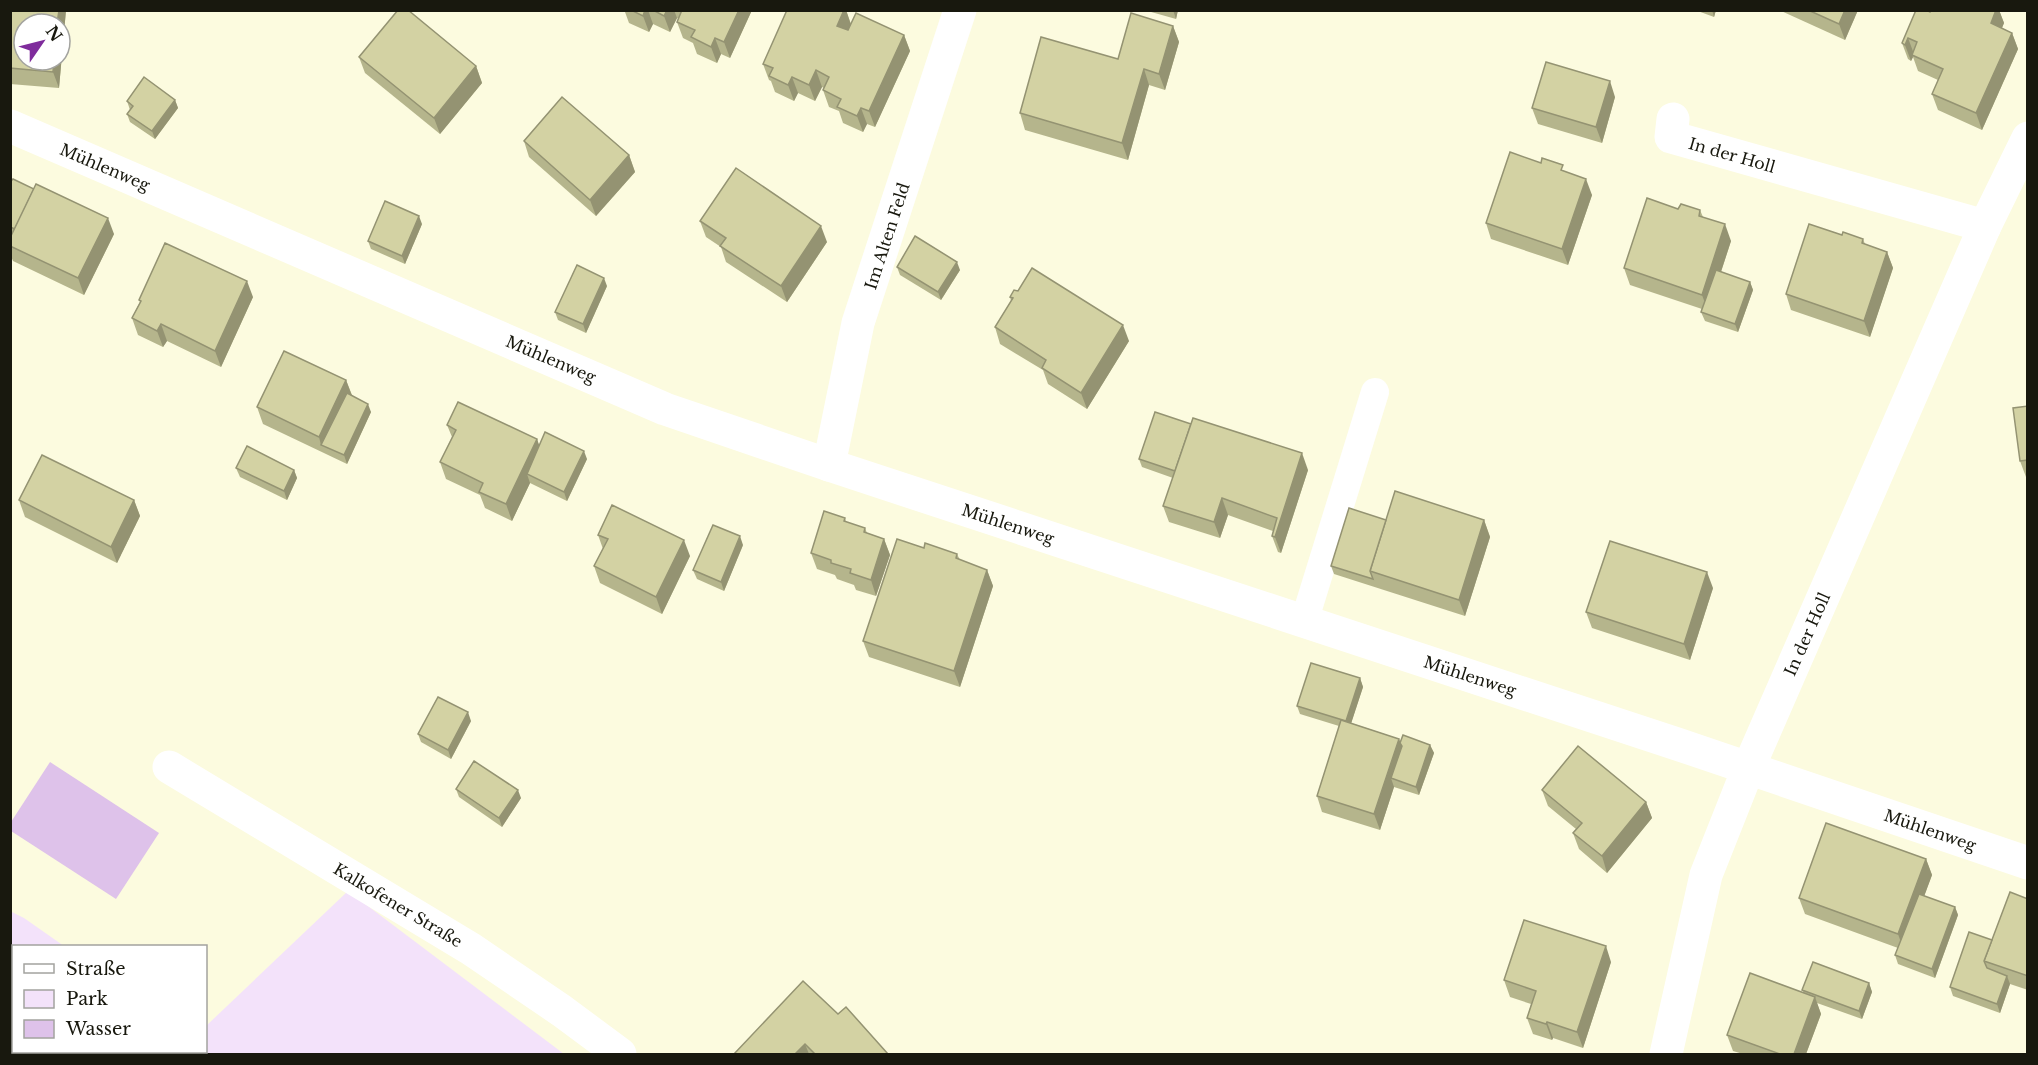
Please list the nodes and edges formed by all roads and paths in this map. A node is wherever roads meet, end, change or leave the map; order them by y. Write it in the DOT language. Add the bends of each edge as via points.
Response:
graph roads {
  1 [pos="960,10"];
  2 [pos="1673,118"];
  3 [pos="10,126"];
  4 [pos="2028,138"];
  5 [pos="1985,226"];
  6 [pos="1375,392"];
  7 [pos="830,465"];
  8 [pos="1304,622"];
  9 [pos="170,767"];
  10 [pos="1748,769"];
  11 [pos="2028,863"];
  12 [pos="620,1054"];
  13 [pos="1666,1054"];
  1 -- 7 [label="street, Im Alten Feld" via="858,323"];
  2 -- 5 [label="street, In der Holl" via="1671,137"];
  3 -- 7 [label="street, Mühlenweg" via="665,409"];
  4 -- 5 [label="street, In der Holl"];
  5 -- 10 [label="street, In der Holl"];
  6 -- 8 [label="lane"];
  7 -- 8 [label="street, Mühlenweg"];
  8 -- 10 [label="street, Mühlenweg"];
  9 -- 12 [label="street, Kalkofener Straße" via="471,949"];
  10 -- 11 [label="street, Mühlenweg"];
  10 -- 13 [label="street, In der Holl" via="1706,875"];
}
